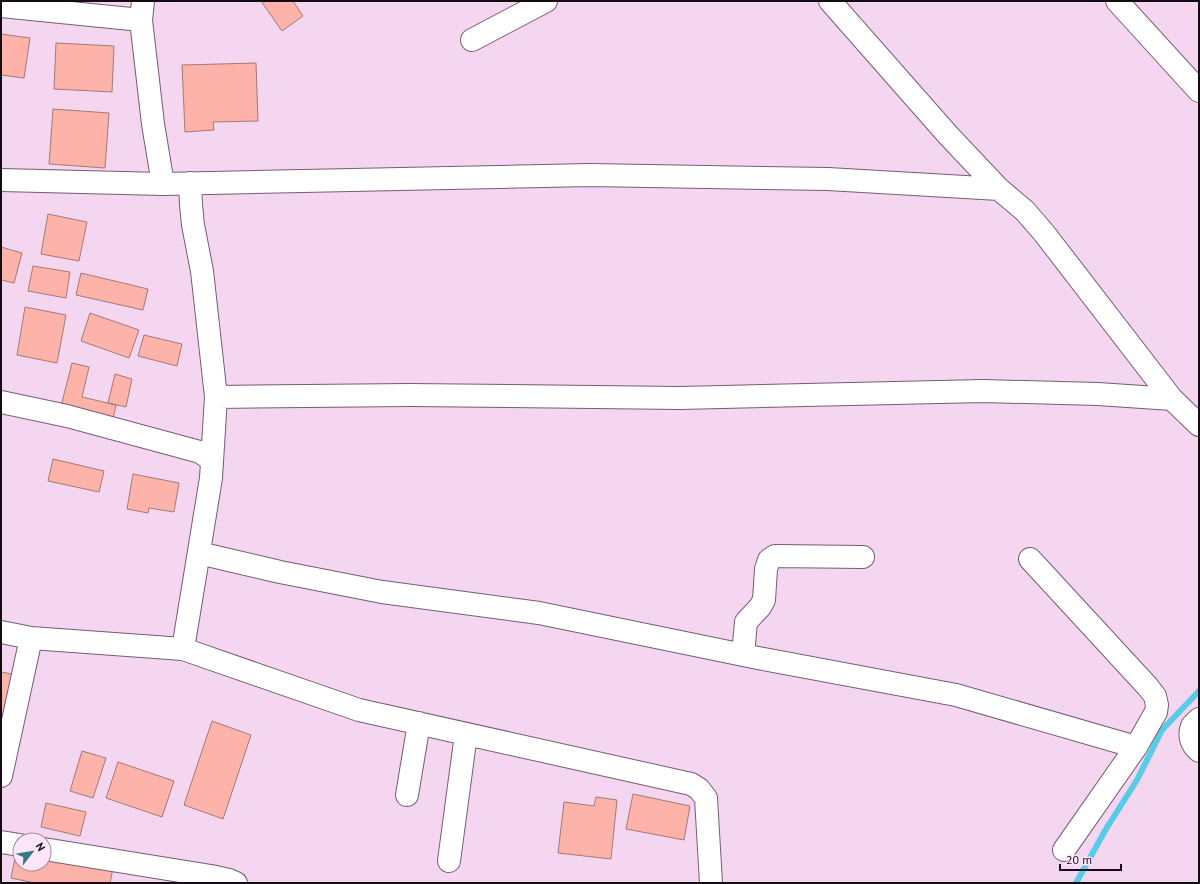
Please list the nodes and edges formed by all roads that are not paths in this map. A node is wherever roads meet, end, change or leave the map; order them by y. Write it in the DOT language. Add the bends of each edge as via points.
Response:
graph roads {
  1 [pos="546,1"];
  2 [pos="830,1"];
  3 [pos="1118,1"];
  4 [pos="1,6"];
  5 [pos="142,10"];
  6 [pos="472,40"];
  7 [pos="1199,91"];
  8 [pos="1,180"];
  9 [pos="190,183"];
  10 [pos="163,184"];
  11 [pos="1000,189"];
  12 [pos="216,397"];
  13 [pos="1172,399"];
  14 [pos="1,402"];
  15 [pos="1199,425"];
  16 [pos="212,460"];
  17 [pos="199,553"];
  18 [pos="863,557"];
  19 [pos="1030,559"];
  20 [pos="1,632"];
  21 [pos="30,638"];
  22 [pos="183,649"];
  23 [pos="743,655"];
  24 [pos="1199,719"];
  25 [pos="419,724"];
  26 [pos="466,734"];
  27 [pos="1136,747"];
  28 [pos="1199,752"];
  29 [pos="1,776"];
  30 [pos="407,795"];
  31 [pos="1,842"];
  32 [pos="12,844"];
  33 [pos="52,850"];
  34 [pos="1064,850"];
  35 [pos="449,861"];
  36 [pos="236,883"];
  37 [pos="710,883"];
  1 -- 6 [label="street"];
  2 -- 11 [label="street"];
  3 -- 7 [label="street"];
  4 -- 5 [label="street"];
  5 -- 10 [label="street" via="153,124"];
  8 -- 10 [label="street"];
  9 -- 10 [label="street"];
  9 -- 11 [label="street" via="590,175 828,179"];
  9 -- 12 [label="street" via="192,218 202,271"];
  11 -- 13 [label="street" via="1025,211 1044,233"];
  12 -- 13 [label="street" via="680,398 983,391"];
  12 -- 16 [label="street"];
  13 -- 15 [label="street"];
  14 -- 16 [label="street" via="67,416 200,452"];
  16 -- 17 [label="street"];
  17 -- 22 [label="street"];
  17 -- 23 [label="street" via="382,592 539,613"];
  18 -- 23 [label="street" via="775,556 769,560 764,600 746,622"];
  19 -- 27 [label="street" via="1155,696 1156,712"];
  20 -- 21 [label="street"];
  21 -- 22 [label="street"];
  21 -- 29 [label="street"];
  22 -- 25 [label="street" via="359,710"];
  23 -- 27 [label="street" via="956,695"];
  24 -- 28 [label="street" via="1192,726 1190,737"];
  25 -- 26 [label="street"];
  25 -- 30 [label="street"];
  26 -- 35 [label="street"];
  26 -- 37 [label="street" via="691,784 706,798"];
  27 -- 34 [label="street"];
  31 -- 32 [label="street"];
  33 -- 36 [label="street" via="210,876"];
}
